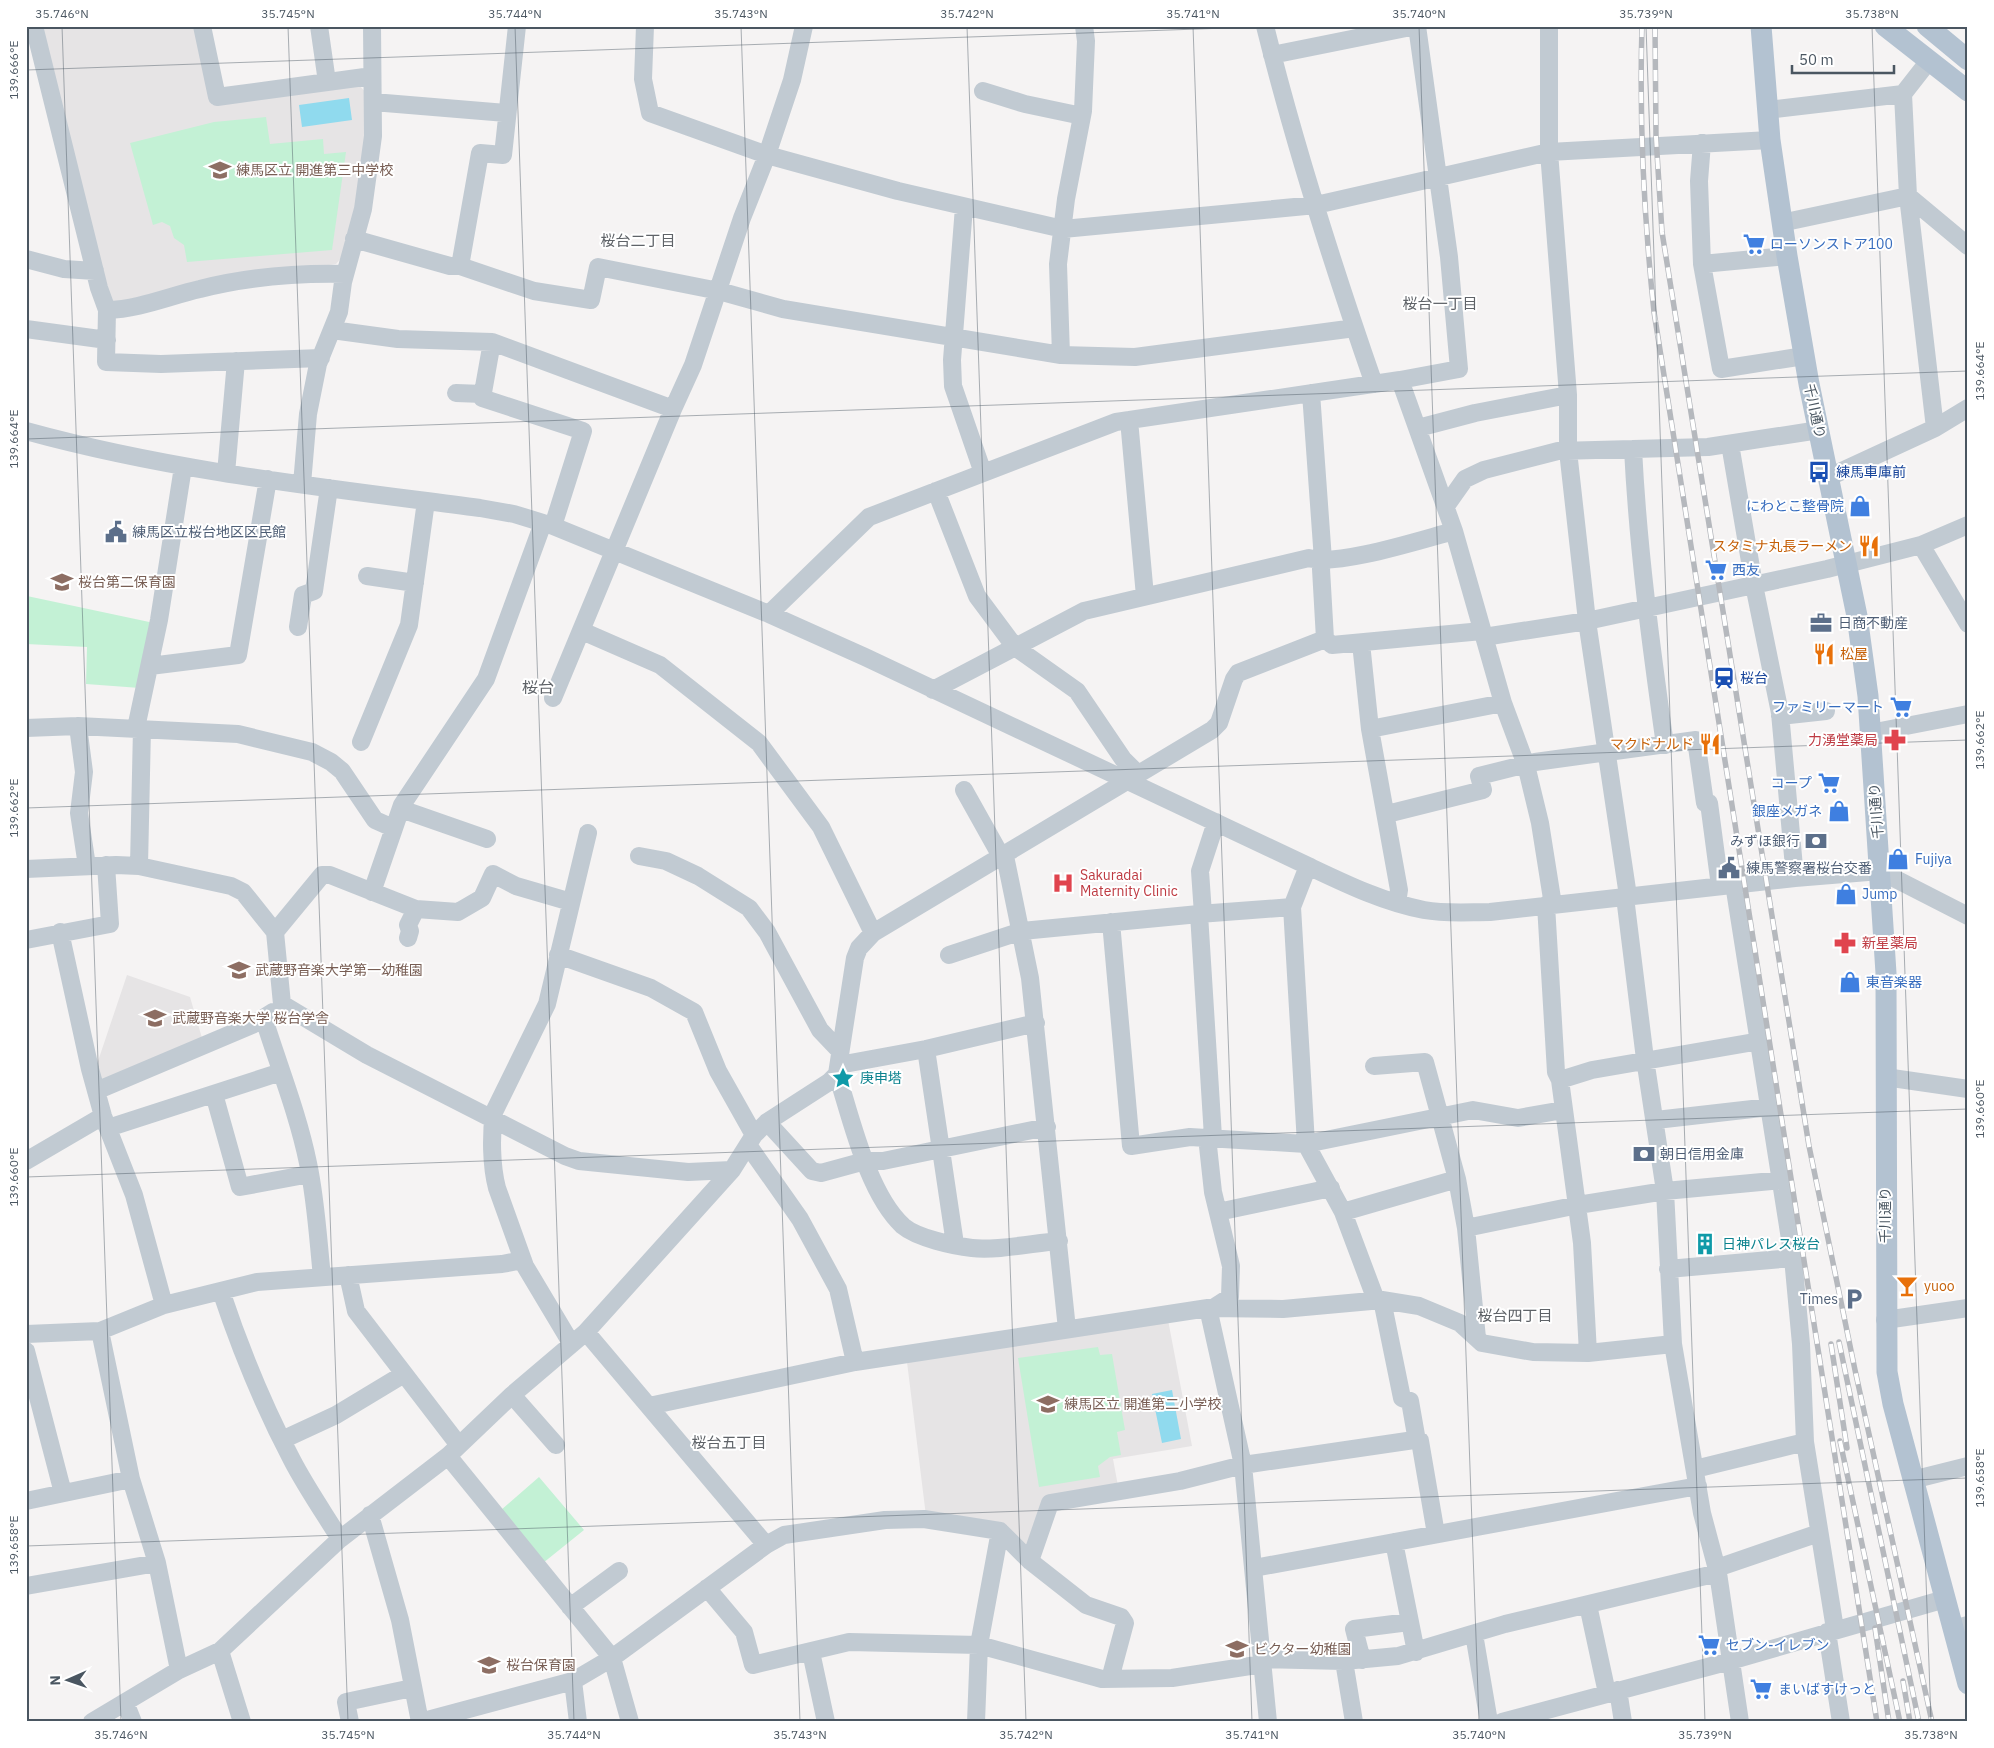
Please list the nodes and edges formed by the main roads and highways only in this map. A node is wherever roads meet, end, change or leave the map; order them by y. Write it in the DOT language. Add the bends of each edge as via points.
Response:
graph roads {
  1 [pos="1761,26"];
  2 [pos="1885,26"];
  3 [pos="1906,26"];
  4 [pos="1928,26"];
  5 [pos="1948,26"];
  6 [pos="1968,43"];
  7 [pos="1968,60"];
  8 [pos="1968,78"];
  9 [pos="1968,91"];
  10 [pos="1960,1627"];
  11 [pos="1968,1684"];
  1 -- 10 [label="main road, 千川通り" via="1770,140 1781,223 1863,657 1886,973 1887,1372 1912,1480 1945,1599"];
  2 -- 9 [label="main road"];
  3 -- 8 [label="main road"];
  4 -- 7 [label="main road"];
  5 -- 6 [label="main road"];
  10 -- 11 [label="main road, 千川通り"];
}
